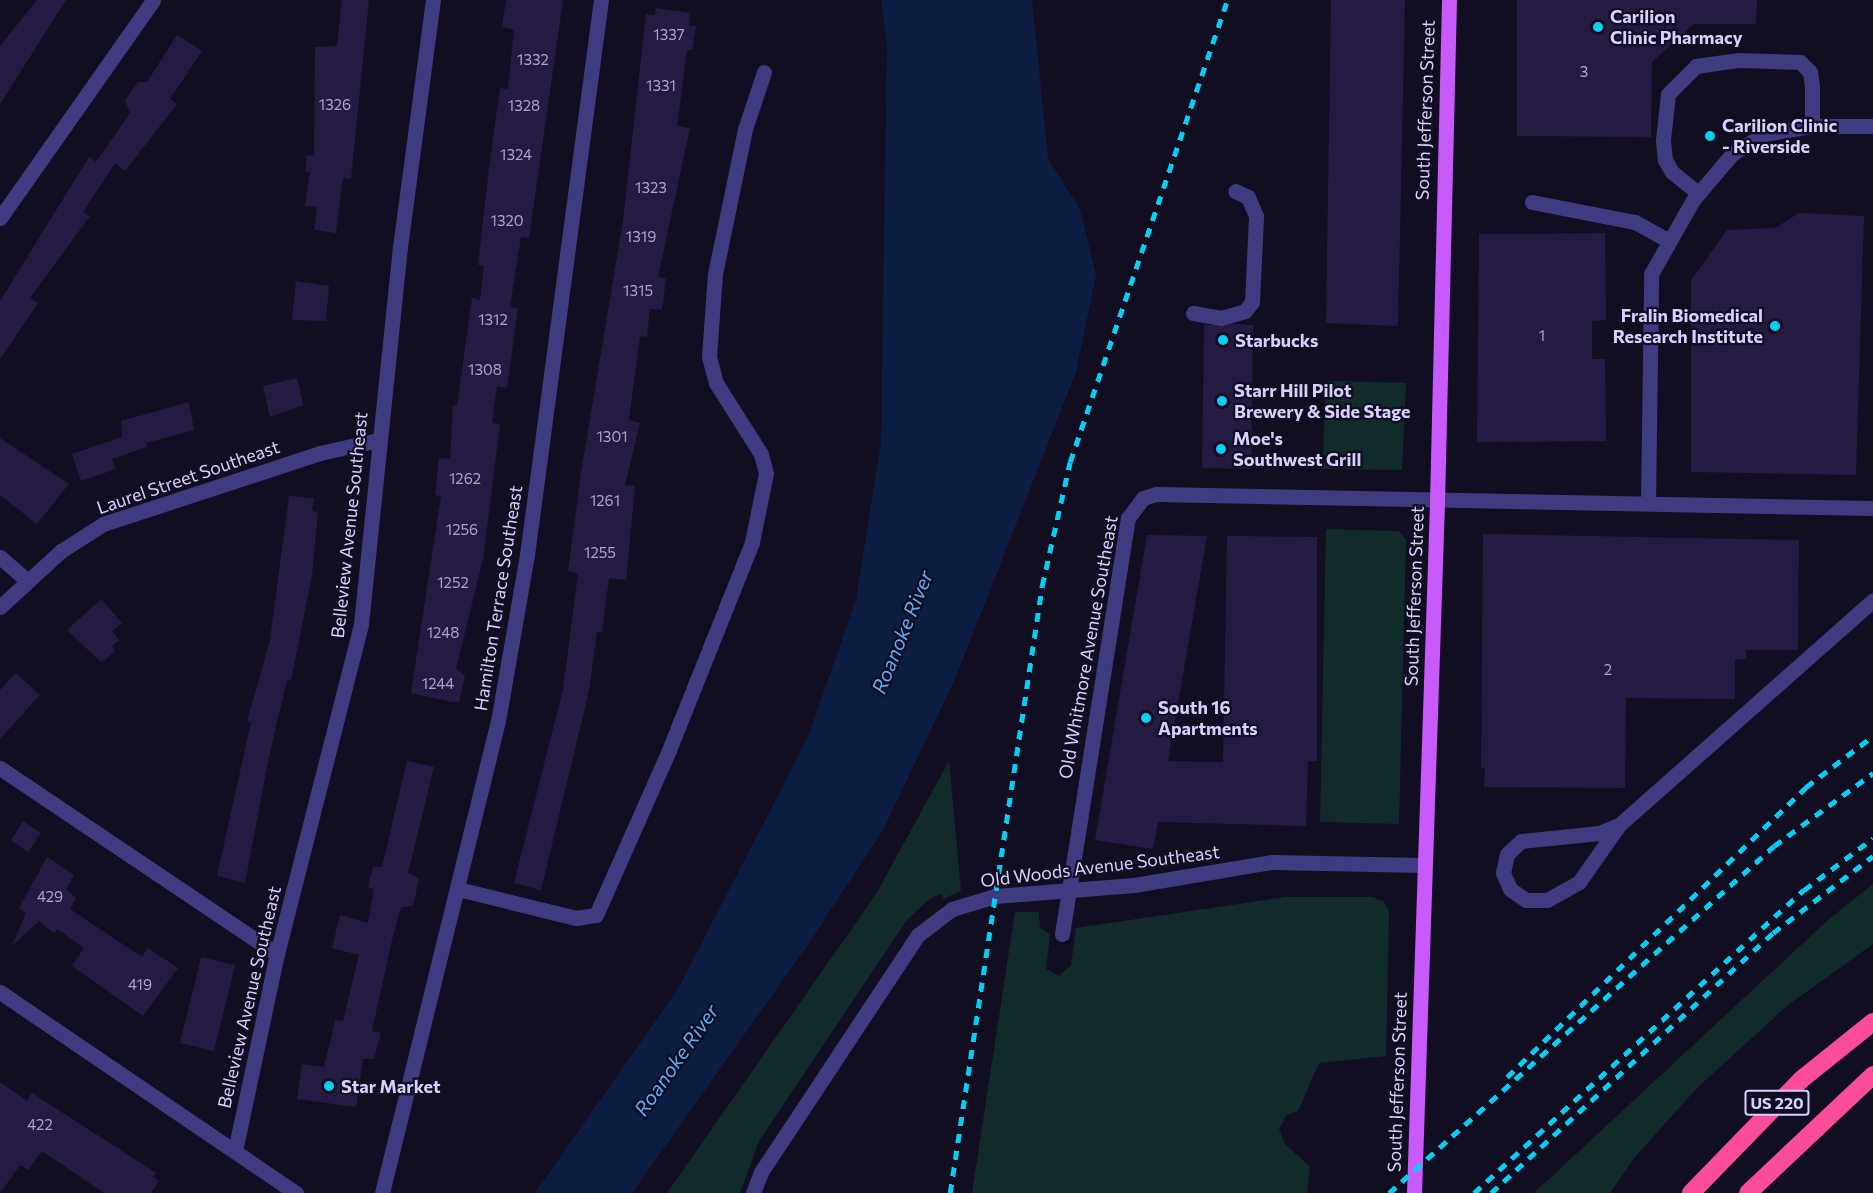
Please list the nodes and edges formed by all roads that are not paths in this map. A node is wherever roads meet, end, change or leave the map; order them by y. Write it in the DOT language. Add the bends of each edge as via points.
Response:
graph roads {
  1 [pos="153,0"];
  2 [pos="433,0"];
  3 [pos="601,0"];
  4 [pos="1449,0"];
  5 [pos="764,72"];
  6 [pos="1812,126"];
  7 [pos="1873,126"];
  8 [pos="1235,191"];
  9 [pos="1698,194"];
  10 [pos="1532,202"];
  11 [pos="0,218"];
  12 [pos="1670,241"];
  13 [pos="1193,313"];
  14 [pos="378,440"];
  15 [pos="1437,502"];
  16 [pos="1648,504"];
  17 [pos="1873,508"];
  18 [pos="0,557"];
  19 [pos="28,581"];
  20 [pos="1873,600"];
  21 [pos="0,607"];
  22 [pos="0,768"];
  23 [pos="1619,825"];
  24 [pos="1423,866"];
  25 [pos="1067,887"];
  26 [pos="458,889"];
  27 [pos="1062,934"];
  28 [pos="277,954"];
  29 [pos="0,992"];
  30 [pos="1873,1022"];
  31 [pos="1873,1075"];
  32 [pos="235,1151"];
  33 [pos="296,1193"];
  34 [pos="382,1193"];
  35 [pos="753,1193"];
  36 [pos="1414,1193"];
  37 [pos="1691,1193"];
  38 [pos="1748,1193"];
  1 -- 11 [label="street"];
  2 -- 14 [label="street, Belleview Avenue Southeast"];
  3 -- 26 [label="street, Hamilton Terrace Southeast" via="527,555 498,721"];
  4 -- 15 [label="main road, South Jefferson Street"];
  5 -- 26 [label="street" via="745,129 715,274 709,357 716,383 760,454 766,473 752,542 669,750 596,915 576,918"];
  6 -- 7 [label="street"];
  6 -- 9 [label="street" via="1764,134 1732,154"];
  6 -- 9 [label="street" via="1810,72 1800,63 1738,60 1696,66 1668,94 1663,140 1665,160 1672,172"];
  8 -- 13 [label="street" via="1248,197 1256,216 1252,302 1245,311 1221,318"];
  9 -- 12 [label="street"];
  10 -- 12 [label="street" via="1635,222"];
  12 -- 16 [label="street" via="1651,274"];
  14 -- 19 [label="street, Laurel Street Southeast" via="320,453 103,524 69,545"];
  14 -- 28 [label="street, Belleview Avenue Southeast" via="361,624"];
  15 -- 16 [label="street"];
  15 -- 24 [label="main road, South Jefferson Street"];
  15 -- 25 [label="street, Old Whitmore Avenue Southeast" via="1156,494 1134,506 1128,518"];
  16 -- 17 [label="street"];
  18 -- 19 [label="street"];
  19 -- 21 [label="street, Laurel Street Southeast"];
  20 -- 23 [label="street"];
  22 -- 28 [label="street"];
  23 -- 23 [label="street" via="1599,833 1521,841 1507,854 1503,873 1509,889 1526,900 1562,895 1578,882"];
  24 -- 25 [label="street, Old Woods Avenue Southeast" via="1271,862 1134,885"];
  24 -- 36 [label="main road, South Jefferson Street"];
  25 -- 27 [label="street"];
  25 -- 35 [label="street, Old Woods Avenue Southeast" via="995,896 952,909 918,935 761,1172"];
  26 -- 34 [label="street, Hamilton Terrace Southeast"];
  28 -- 32 [label="street, Belleview Avenue Southeast"];
  29 -- 32 [label="street"];
  30 -- 37 [label="highway, US 220" via="1802,1079"];
  31 -- 38 [label="highway, US 220"];
  32 -- 33 [label="street"];
}
